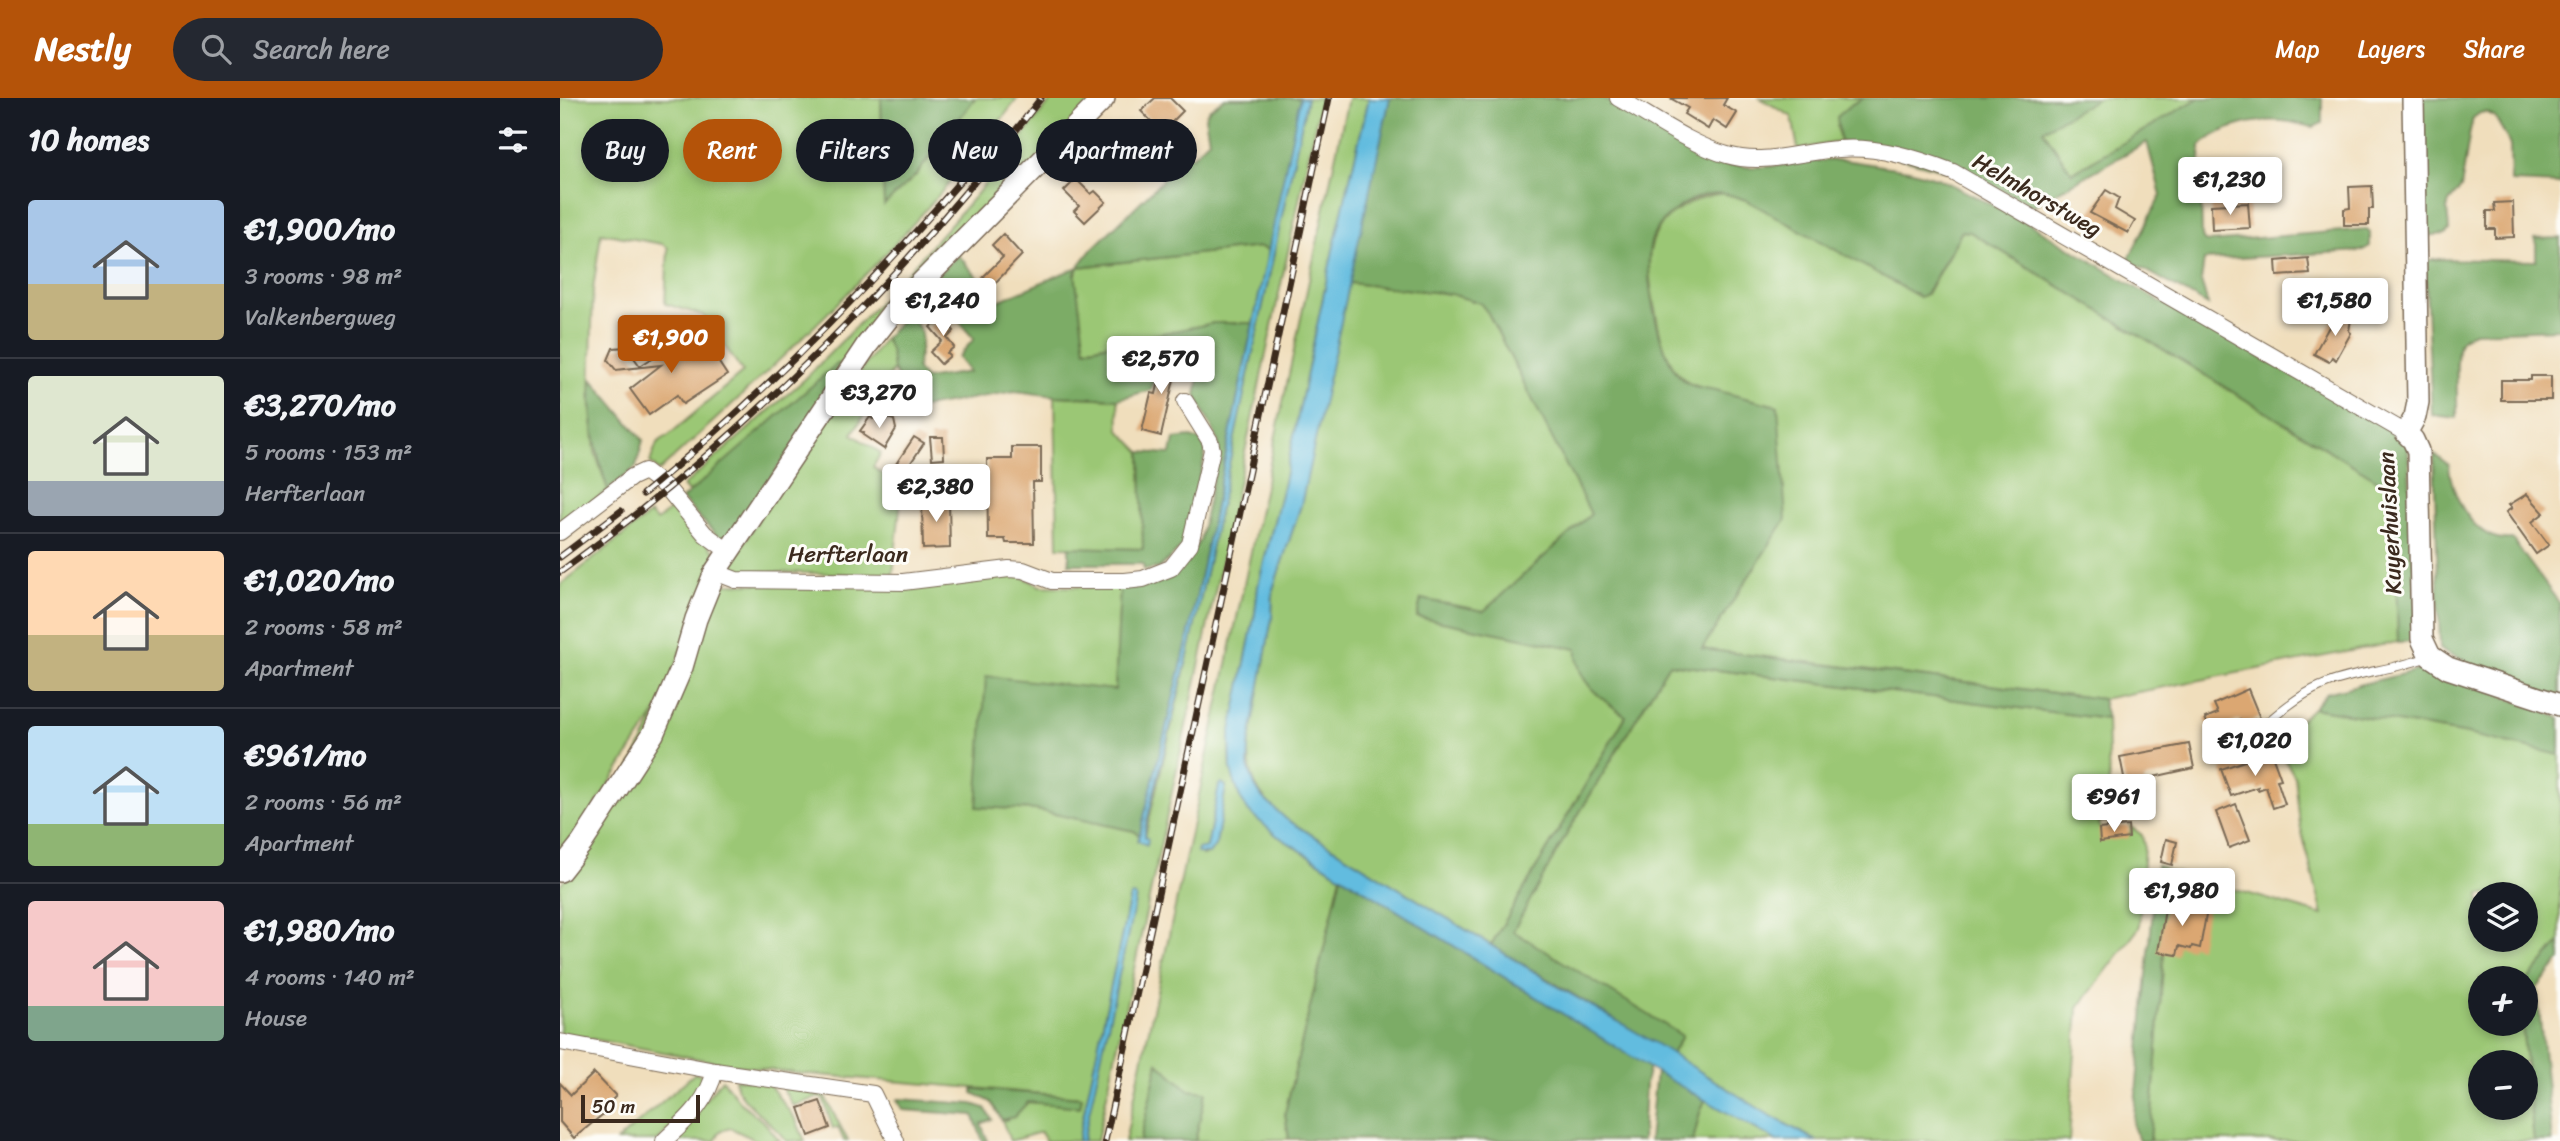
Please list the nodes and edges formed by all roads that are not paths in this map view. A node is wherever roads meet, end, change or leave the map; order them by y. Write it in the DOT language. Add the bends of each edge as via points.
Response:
graph roads {
  1 [pos="1104,98"];
  2 [pos="1619,98"];
  3 [pos="2413,98"];
  4 [pos="1185,401"];
  5 [pos="2406,433"];
  6 [pos="560,532"];
  7 [pos="728,551"];
  8 [pos="715,572"];
  9 [pos="2430,656"];
  10 [pos="2560,705"];
  11 [pos="2230,754"];
  12 [pos="560,871"];
  13 [pos="560,1042"];
  14 [pos="715,1071"];
  15 [pos="664,1141"];
  16 [pos="896,1141"];
  1 -- 7 [label="street" via="893,312"];
  2 -- 5 [label="street, Helmhorstweg" via="1728,156 1751,159 1863,148 1953,172"];
  3 -- 5 [label="street, Kuyerhuislaan" via="2418,402"];
  4 -- 8 [label="street, Herfterlaan" via="1212,450 1190,544 1171,568 1155,576 1125,581 1052,581 1009,569 903,582 736,580"];
  5 -- 9 [label="street, Kuyerhuislaan" via="2418,451 2421,627"];
  6 -- 7 [label="street" via="645,471 667,488 705,534"];
  7 -- 8 [label="street"];
  8 -- 12 [label="street" via="653,734"];
  9 -- 10 [label="street" via="2448,668"];
  9 -- 11 [label="lane" via="2310,691"];
  13 -- 14 [label="street"];
  14 -- 15 [label="street" via="702,1103"];
  14 -- 16 [label="street" via="873,1094"];
}
